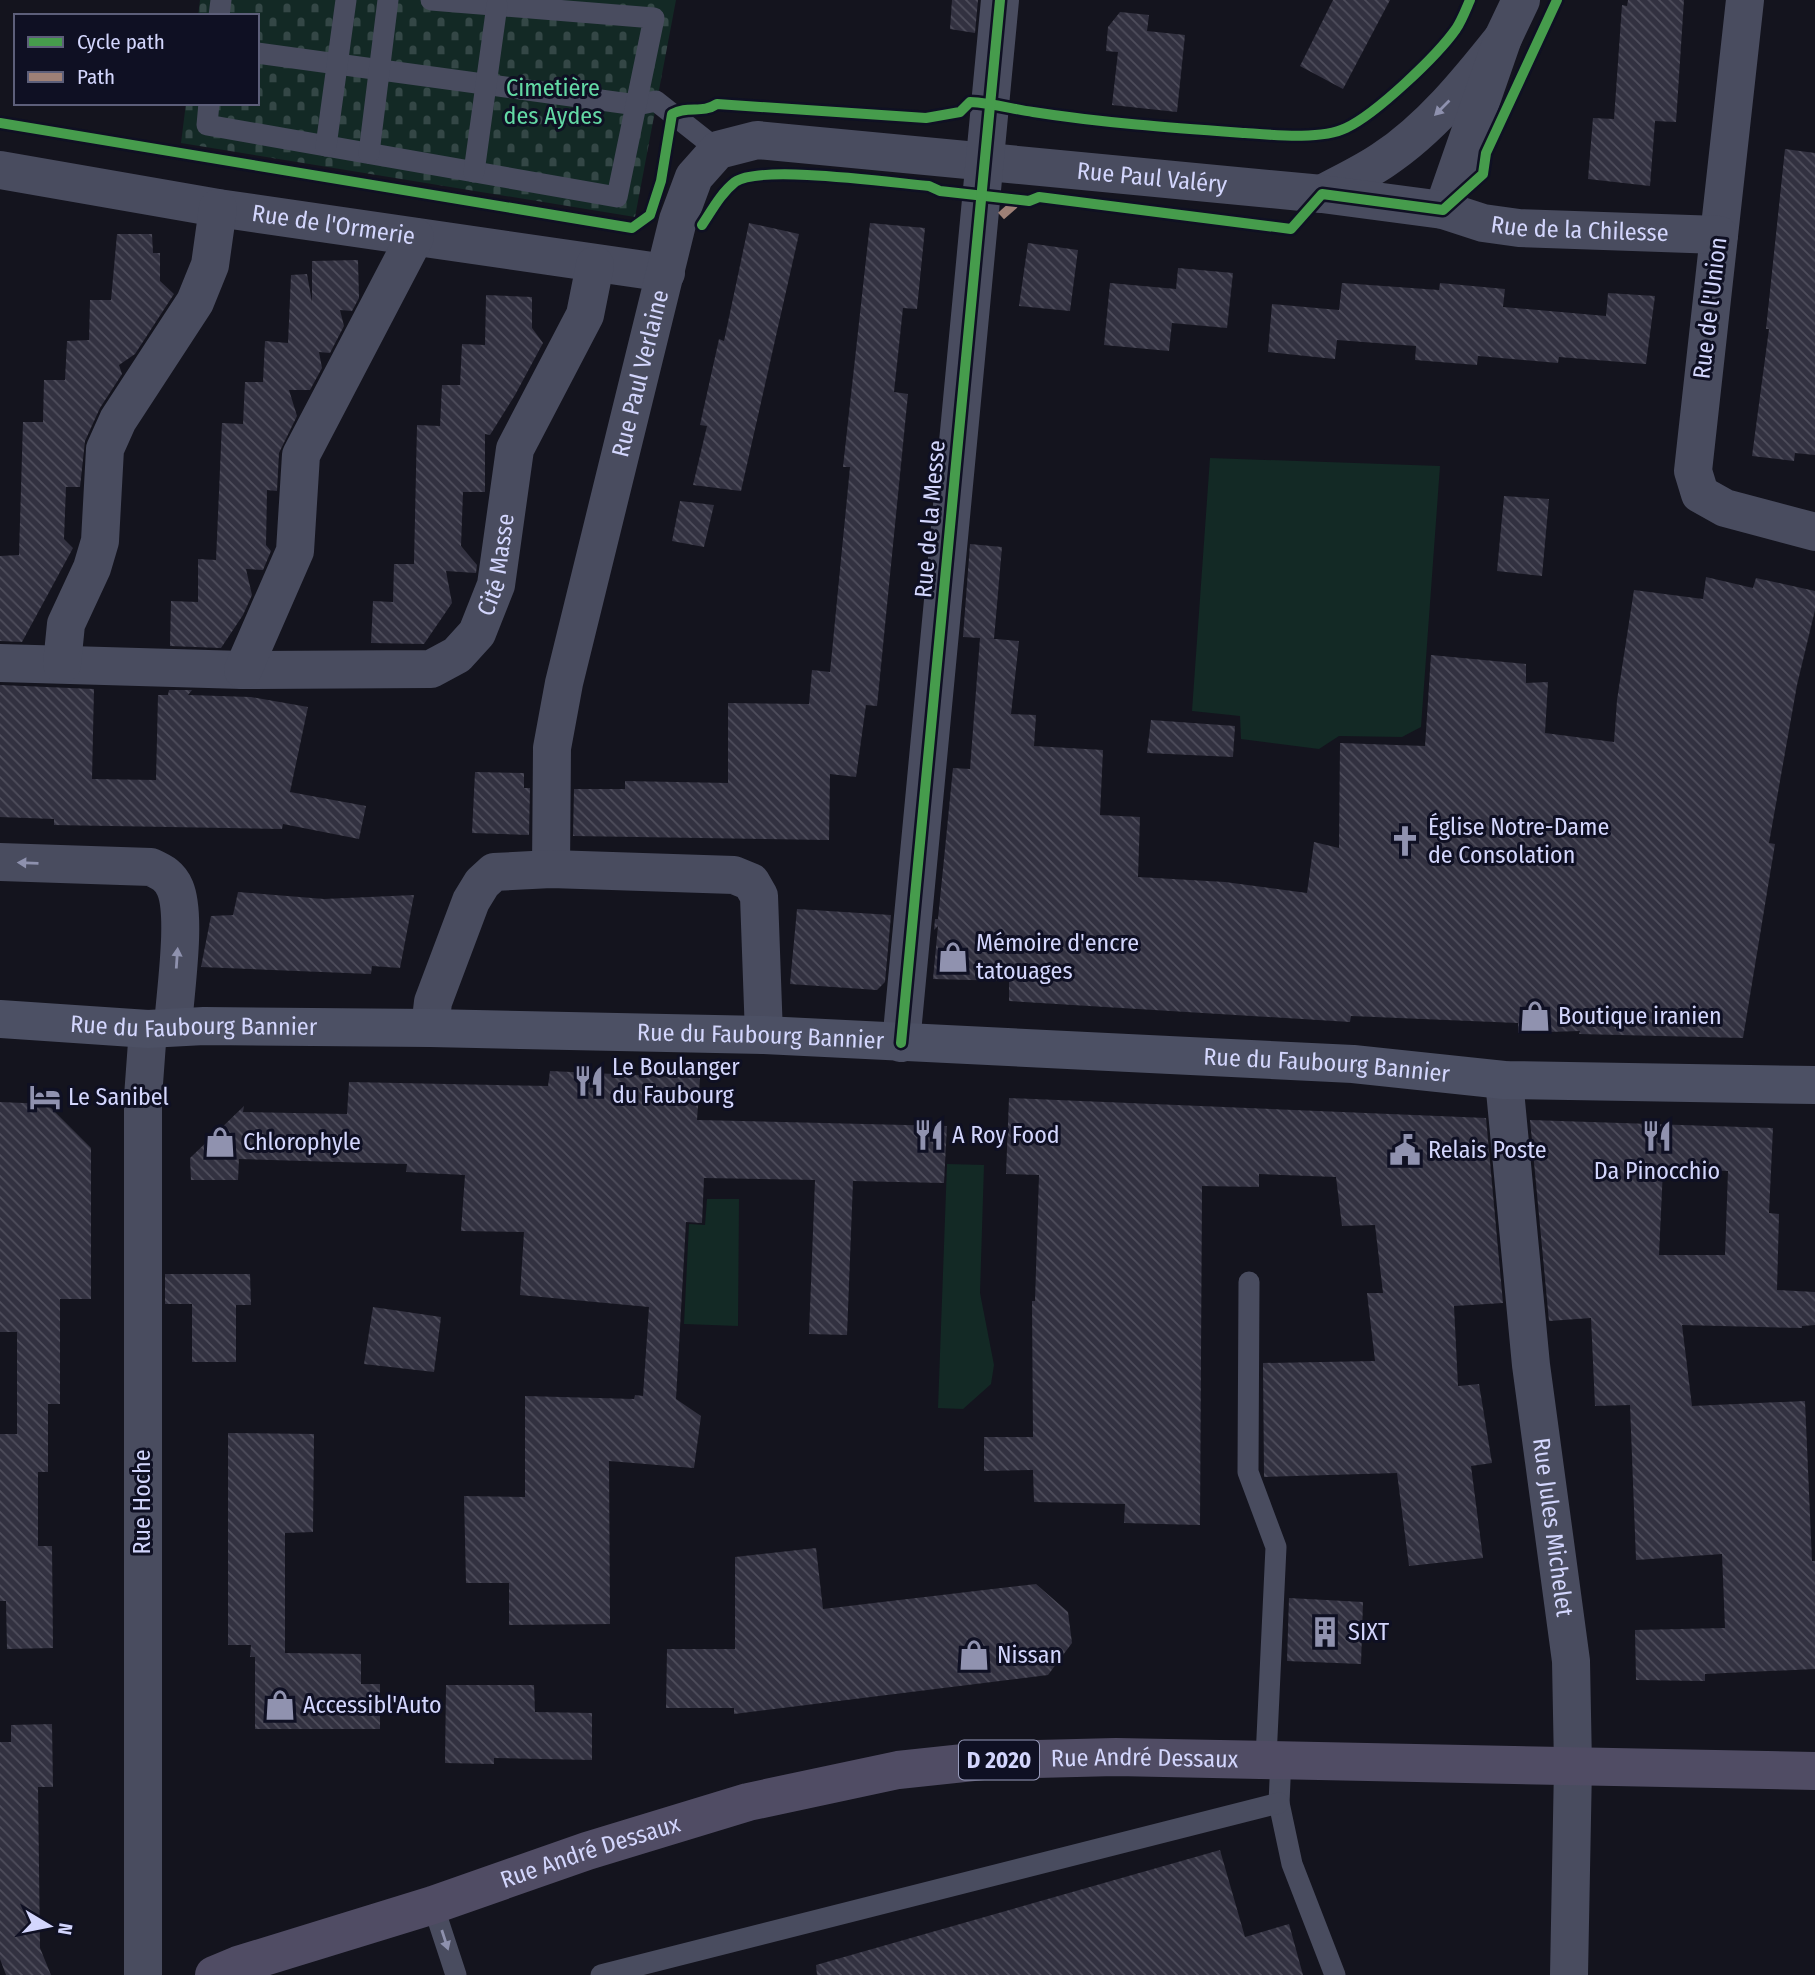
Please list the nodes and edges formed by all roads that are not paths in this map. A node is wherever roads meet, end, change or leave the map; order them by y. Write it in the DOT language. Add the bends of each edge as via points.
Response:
graph roads {
  1 [pos="346,0"];
  2 [pos="388,0"];
  3 [pos="431,0"];
  4 [pos="1000,0"];
  5 [pos="1521,0"];
  6 [pos="1745,0"];
  7 [pos="497,5"];
  8 [pos="1503,38"];
  9 [pos="259,53"];
  10 [pos="337,64"];
  11 [pos="379,70"];
  12 [pos="486,84"];
  13 [pos="209,105"];
  14 [pos="637,105"];
  15 [pos="326,146"];
  16 [pos="718,150"];
  17 [pos="369,153"];
  18 [pos="984,159"];
  19 [pos="0,170"];
  20 [pos="474,172"];
  21 [pos="1322,194"];
  22 [pos="218,208"];
  23 [pos="1443,210"];
  24 [pos="1719,234"];
  25 [pos="415,237"];
  26 [pos="595,265"];
  27 [pos="666,273"];
  28 [pos="1815,532"];
  29 [pos="0,663"];
  30 [pos="62,664"];
  31 [pos="243,670"];
  32 [pos="0,862"];
  33 [pos="551,870"];
  34 [pos="0,1019"];
  35 [pos="160,1028"];
  36 [pos="430,1028"];
  37 [pos="764,1035"];
  38 [pos="901,1043"];
  39 [pos="1504,1080"];
  40 [pos="1815,1085"];
  41 [pos="1249,1282"];
  42 [pos="1273,1758"];
  43 [pos="1573,1766"];
  44 [pos="1815,1771"];
  45 [pos="1279,1803"];
  46 [pos="433,1905"];
  47 [pos="143,1975"];
  48 [pos="214,1975"];
  49 [pos="456,1975"];
  50 [pos="601,1975"];
  51 [pos="1335,1975"];
  52 [pos="1569,1975"];
  1 -- 10 [label="lane"];
  2 -- 11 [label="lane"];
  3 -- 7 [label="lane"];
  4 -- 18 [label="street, Rue de la Messe"];
  5 -- 8 [label="street"];
  6 -- 24 [label="street, Rue de l'Union"];
  7 -- 12 [label="lane"];
  7 -- 14 [label="lane" via="654,18"];
  8 -- 21 [label="street, one-way" via="1425,125 1384,159"];
  8 -- 23 [label="street"];
  9 -- 10 [label="lane"];
  10 -- 11 [label="lane"];
  10 -- 15 [label="lane"];
  11 -- 12 [label="lane"];
  11 -- 17 [label="lane"];
  12 -- 14 [label="lane"];
  12 -- 20 [label="lane"];
  13 -- 15 [label="lane" via="207,125"];
  14 -- 16 [label="lane" via="656,101"];
  14 -- 20 [label="lane" via="617,197"];
  15 -- 17 [label="lane"];
  16 -- 18 [label="street" via="757,140"];
  16 -- 27 [label="street, Rue Paul Verlaine" via="694,177"];
  17 -- 20 [label="lane"];
  18 -- 21 [label="street, Rue Paul Valéry"];
  18 -- 38 [label="street, Rue de la Messe"];
  19 -- 22 [label="street, Rue de l'Ormerie"];
  21 -- 23 [label="street, Rue Paul Valéry"];
  22 -- 25 [label="street, Rue de l'Ormerie"];
  22 -- 30 [label="street" via="210,265 195,302 118,420 105,449 100,541 66,624"];
  23 -- 24 [label="street, Rue de la Chilesse" via="1519,228"];
  24 -- 28 [label="street, Rue de l'Union" via="1694,443 1693,471 1700,494 1725,508"];
  25 -- 26 [label="street, Rue de l'Ormerie"];
  25 -- 31 [label="street" via="301,455 295,551"];
  26 -- 27 [label="street, Rue de l'Ormerie"];
  26 -- 31 [label="street, Cité Masse" via="585,315 515,449 496,585 477,633 457,655 431,669"];
  27 -- 33 [label="street, Rue Paul Verlaine" via="552,747"];
  29 -- 30 [label="street, Cité Masse"];
  30 -- 31 [label="street, Cité Masse"];
  35 -- 32 [label="street, Rue Hoche, one-way" via="181,910 166,874 151,867"];
  33 -- 36 [label="street" via="494,872 482,883 433,1002"];
  33 -- 37 [label="street" via="734,875 751,882 759,896"];
  34 -- 35 [label="main road, Rue du Faubourg Bannier"];
  35 -- 36 [label="main road, Rue du Faubourg Bannier"];
  35 -- 47 [label="street, Rue Hoche" via="143,1097"];
  36 -- 37 [label="main road, Rue du Faubourg Bannier"];
  37 -- 38 [label="main road, Rue du Faubourg Bannier"];
  38 -- 39 [label="main road, Rue du Faubourg Bannier" via="1353,1063"];
  39 -- 40 [label="main road, Rue du Faubourg Bannier"];
  39 -- 43 [label="street, Rue Jules Michelet" via="1531,1365 1572,1661"];
  41 -- 42 [label="lane" via="1248,1472 1276,1547"];
  42 -- 43 [label="main road, Rue André Dessaux / D 2020"];
  42 -- 45 [label="lane"];
  42 -- 46 [label="main road, Rue André Dessaux / D 2020" via="992,1760 898,1770 748,1802"];
  43 -- 44 [label="main road, Rue André Dessaux / D 2020"];
  43 -- 52 [label="street, Rue Jules Michelet"];
  45 -- 50 [label="lane"];
  45 -- 51 [label="lane" via="1292,1864"];
  46 -- 48 [label="main road, Rue André Dessaux / D 2020"];
  46 -- 49 [label="lane, one-way"];
}
